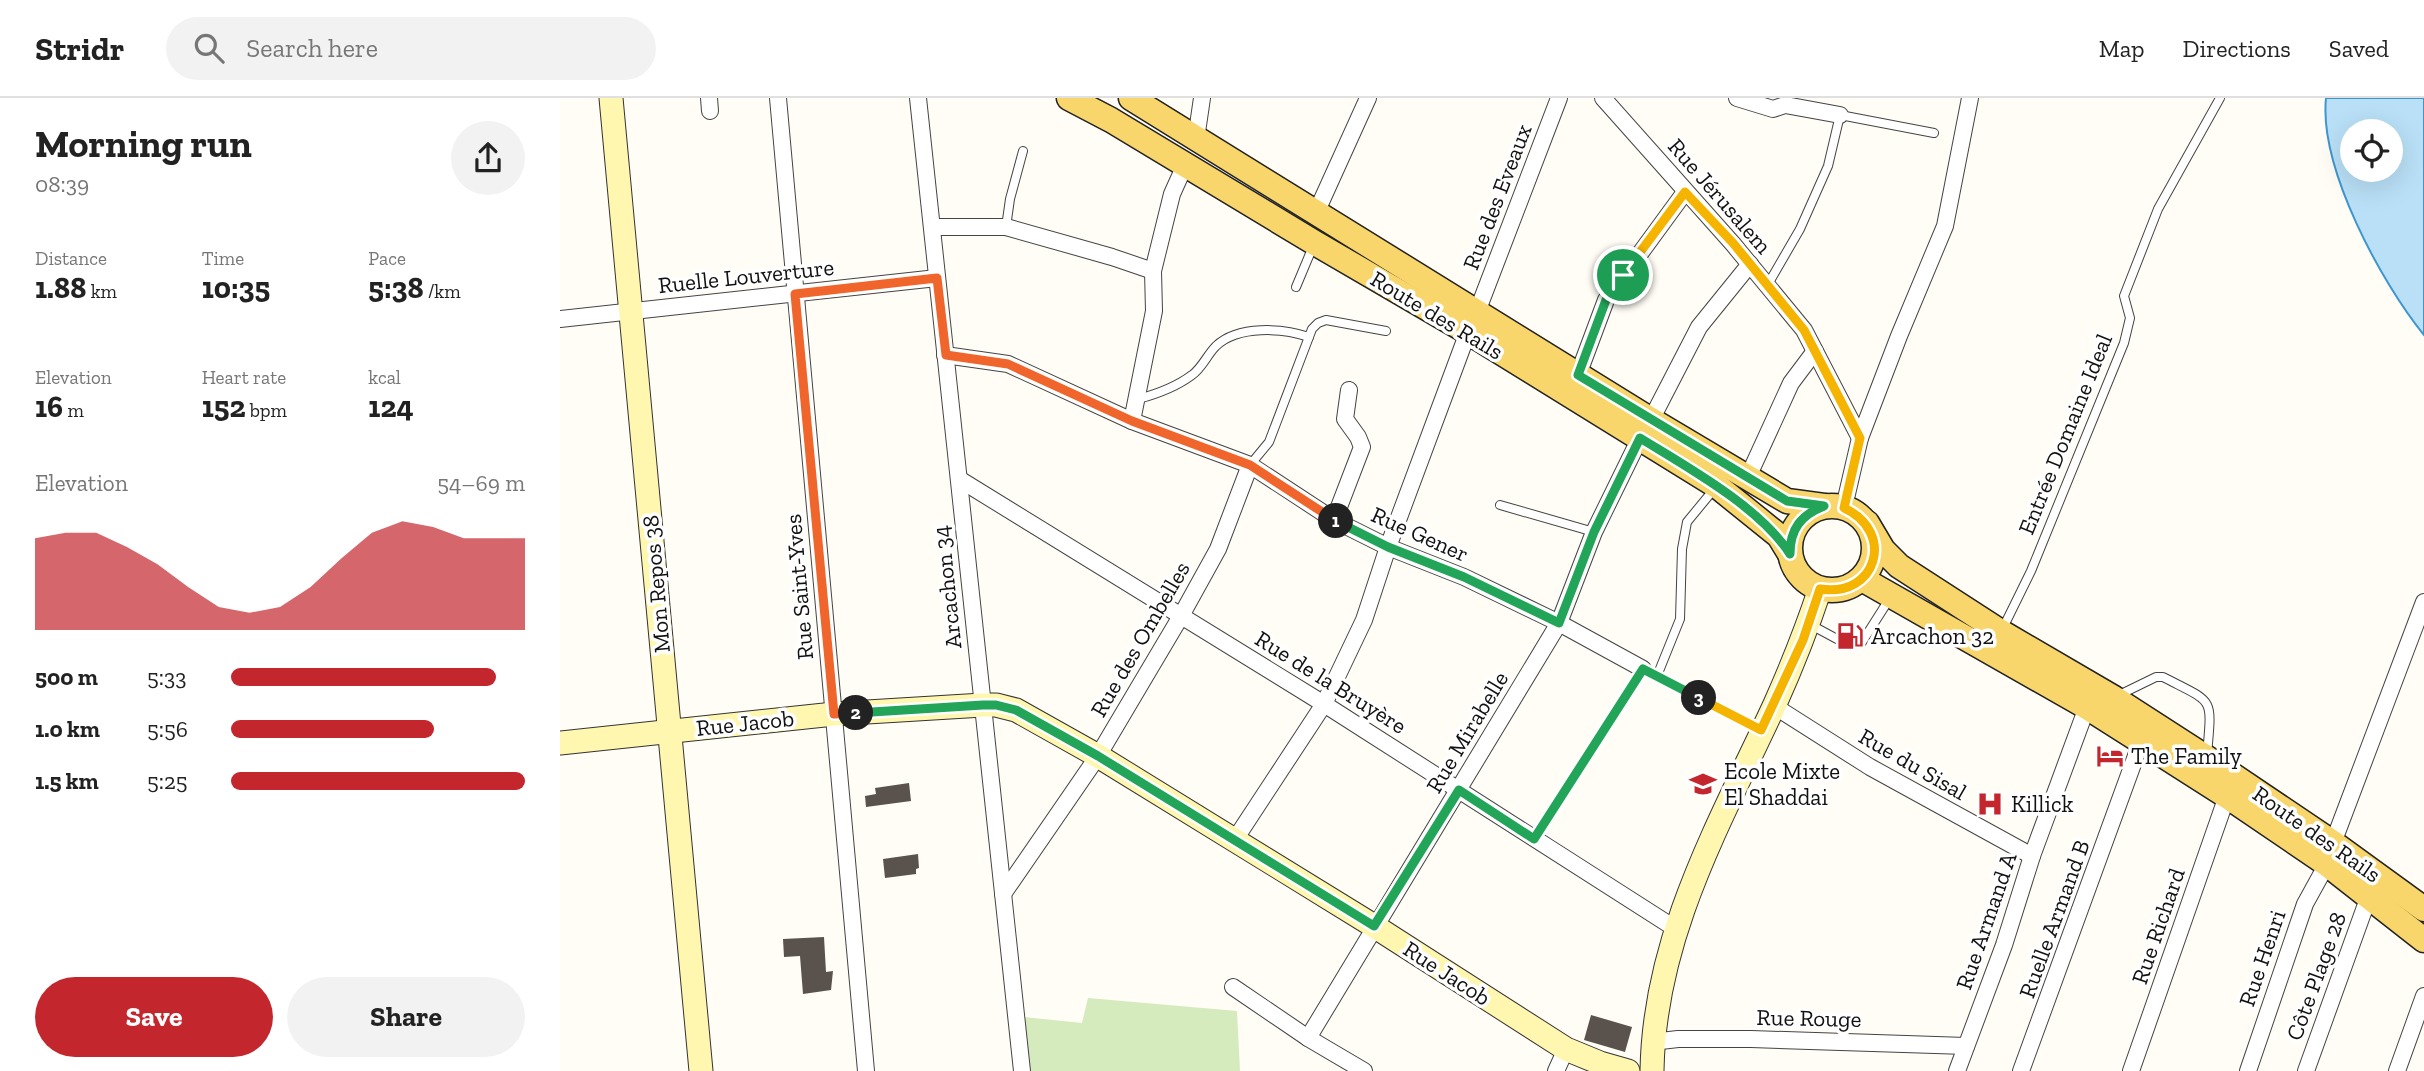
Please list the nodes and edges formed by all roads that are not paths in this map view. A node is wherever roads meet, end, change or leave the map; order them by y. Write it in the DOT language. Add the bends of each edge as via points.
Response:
graph roads {
  1 [pos="611,98"];
  2 [pos="778,98"];
  3 [pos="918,98"];
  4 [pos="1069,98"];
  5 [pos="1131,98"];
  6 [pos="1202,98"];
  7 [pos="1368,98"];
  8 [pos="1559,98"];
  9 [pos="1603,98"];
  10 [pos="1737,98"];
  11 [pos="1970,98"];
  12 [pos="2220,98"];
  13 [pos="1840,115"];
  14 [pos="1934,133"];
  15 [pos="1196,139"];
  16 [pos="1023,151"];
  17 [pos="1185,165"];
  18 [pos="1685,192"];
  19 [pos="1316,213"];
  20 [pos="1006,227"];
  21 [pos="932,228"];
  22 [pos="1315,243"];
  23 [pos="1750,264"];
  24 [pos="1153,271"];
  25 [pos="937,278"];
  26 [pos="1767,286"];
  27 [pos="1296,287"];
  28 [pos="795,294"];
  29 [pos="629,312"];
  30 [pos="560,319"];
  31 [pos="1472,322"];
  32 [pos="1385,331"];
  33 [pos="1309,337"];
  34 [pos="1815,351"];
  35 [pos="946,355"];
  36 [pos="1578,375"];
  37 [pos="1349,390"];
  38 [pos="1138,399"];
  39 [pos="1132,421"];
  40 [pos="1646,429"];
  41 [pos="1860,438"];
  42 [pos="1250,465"];
  43 [pos="1748,477"];
  44 [pos="959,479"];
  45 [pos="1717,486"];
  46 [pos="1500,505"];
  47 [pos="1834,507"];
  48 [pos="1334,520"];
  49 [pos="1867,523"];
  50 [pos="1594,532"];
  51 [pos="1388,547"];
  52 [pos="1790,554"];
  53 [pos="1862,579"];
  54 [pos="1820,589"];
  55 [pos="1891,595"];
  56 [pos="2424,602"];
  57 [pos="1181,616"];
  58 [pos="1559,623"];
  59 [pos="1808,624"];
  60 [pos="2001,632"];
  61 [pos="1650,673"];
  62 [pos="2114,698"];
  63 [pos="1324,704"];
  64 [pos="983,705"];
  65 [pos="1774,706"];
  66 [pos="2087,707"];
  67 [pos="834,714"];
  68 [pos="1761,730"];
  69 [pos="669,731"];
  70 [pos="2141,742"];
  71 [pos="560,743"];
  72 [pos="1098,756"];
  73 [pos="2207,758"];
  74 [pos="1459,790"];
  75 [pos="2227,796"];
  76 [pos="1534,839"];
  77 [pos="1234,841"];
  78 [pos="2330,853"];
  79 [pos="2032,856"];
  80 [pos="1003,894"];
  81 [pos="2369,896"];
  82 [pos="2424,909"];
  83 [pos="1374,926"];
  84 [pos="1676,929"];
  85 [pos="2424,940"];
  86 [pos="1233,986"];
  87 [pos="2424,996"];
  88 [pos="1308,1038"];
  89 [pos="1652,1042"];
  90 [pos="1966,1046"];
  91 [pos="1566,1049"];
  92 [pos="701,1071"];
  93 [pos="866,1071"];
  94 [pos="1022,1071"];
  95 [pos="1364,1071"];
  96 [pos="1556,1071"];
  97 [pos="1628,1071"];
  98 [pos="1652,1071"];
  99 [pos="1957,1071"];
  100 [pos="2021,1071"];
  101 [pos="2131,1071"];
  102 [pos="2248,1071"];
  103 [pos="2306,1071"];
  104 [pos="2397,1071"];
  1 -- 29 [label="street, Mon Repos 38"];
  2 -- 28 [label="street, Rue Saint-Yves"];
  3 -- 21 [label="street, Arcachon 34"];
  4 -- 17 [label="main road, Route des Rails"];
  5 -- 15 [label="main road, Route des Rails"];
  6 -- 15 [label="street"];
  7 -- 19 [label="street"];
  8 -- 31 [label="street, Rue des Eveaux"];
  9 -- 18 [label="street, Rue Jérusalem"];
  10 -- 13 [label="street" via="1773,109 1785,105"];
  11 -- 41 [label="street" via="1945,226"];
  12 -- 60 [label="lane, Entrée Domaine Ideal" via="2158,209 2124,296 2130,318 2124,343 2031,572"];
  13 -- 14 [label="lane"];
  13 -- 26 [label="lane" via="1828,166 1800,229"];
  15 -- 19 [label="main road, Route des Rails"];
  16 -- 20 [label="lane"];
  17 -- 22 [label="main road, Route des Rails"];
  17 -- 24 [label="street" via="1172,194"];
  18 -- 23 [label="street, Rue Jérusalem"];
  18 -- 36 [label="street" via="1606,300"];
  19 -- 31 [label="main road, Route des Rails"];
  20 -- 21 [label="street"];
  20 -- 24 [label="street"];
  21 -- 25 [label="street, Arcachon 34"];
  22 -- 27 [label="lane"];
  22 -- 31 [label="main road, Route des Rails"];
  23 -- 26 [label="street, Rue Jérusalem"];
  23 -- 40 [label="street, Rue Mirabelle" via="1699,327"];
  24 -- 38 [label="street" via="1154,311"];
  25 -- 28 [label="street, Ruelle Louverture"];
  25 -- 35 [label="street, Arcachon 34"];
  26 -- 34 [label="street, Rue Jérusalem" via="1804,330"];
  28 -- 29 [label="street, Ruelle Louverture"];
  28 -- 67 [label="street, Rue Saint-Yves"];
  29 -- 30 [label="street, Ruelle Louverture"];
  29 -- 69 [label="street, Mon Repos 38"];
  31 -- 36 [label="main road, Route des Rails"];
  31 -- 40 [label="main road, Route des Rails"];
  31 -- 51 [label="street, Rue des Eveaux"];
  32 -- 33 [label="lane" via="1326,320 1318,323"];
  33 -- 38 [label="lane" via="1280,331 1239,334 1216,347 1194,374"];
  33 -- 42 [label="lane" via="1269,442"];
  34 -- 41 [label="street, Rue Jérusalem"];
  34 -- 43 [label="street" via="1791,383"];
  35 -- 39 [label="street, Rue Gener" via="1008,364"];
  35 -- 44 [label="street, Arcachon 34"];
  36 -- 40 [label="main road, Route des Rails"];
  37 -- 48 [label="street" via="1345,419 1362,447"];
  38 -- 39 [label="street"];
  39 -- 42 [label="street, Rue Gener"];
  40 -- 43 [label="main road, Route des Rails"];
  40 -- 45 [label="main road, Route des Rails"];
  40 -- 50 [label="street, Rue Mirabelle"];
  41 -- 47 [label="street"];
  42 -- 48 [label="street, Rue Gener"];
  42 -- 57 [label="street, Rue des Ombelles" via="1218,549"];
  43 -- 47 [label="main road, Route des Rails" via="1787,501"];
  44 -- 57 [label="street, Rue de la Bruyère"];
  44 -- 64 [label="street, Arcachon 34"];
  45 -- 52 [label="main road, Route des Rails" via="1779,536"];
  45 -- 61 [label="lane" via="1687,522 1680,619"];
  46 -- 50 [label="lane"];
  47 -- 49 [label="main road" via="1857,513"];
  47 -- 52 [label="main road" via="1812,511 1802,519 1794,529"];
  48 -- 51 [label="street, Rue Gener"];
  49 -- 53 [label="main road" via="1874,558"];
  49 -- 60 [label="main road, Route des Rails" via="1899,566"];
  50 -- 58 [label="street, Rue Mirabelle"];
  51 -- 58 [label="street, Rue Gener"];
  51 -- 63 [label="street, Rue des Eveaux" via="1364,620"];
  52 -- 54 [label="main road" via="1800,576"];
  53 -- 54 [label="main road" via="1843,590"];
  53 -- 55 [label="main road, Route des Rails"];
  54 -- 59 [label="street"];
  55 -- 59 [label="lane" via="1857,646"];
  55 -- 66 [label="main road, Route des Rails"];
  56 -- 78 [label="street, Rue Henri"];
  57 -- 63 [label="street, Rue de la Bruyère"];
  57 -- 72 [label="street, Rue des Ombelles"];
  58 -- 61 [label="street, Rue Gener"];
  58 -- 74 [label="street, Rue Mirabelle"];
  59 -- 65 [label="street"];
  60 -- 62 [label="main road, Route des Rails"];
  61 -- 68 [label="lane, Rue Gener"];
  61 -- 76 [label="lane"];
  62 -- 73 [label="main road, Route des Rails"];
  62 -- 73 [label="lane" via="2155,677 2203,698 2211,710"];
  63 -- 74 [label="street, Rue de la Bruyère"];
  63 -- 77 [label="street, Rue des Eveaux"];
  64 -- 67 [label="street, Rue Jacob"];
  64 -- 72 [label="street, Rue Jacob" via="1016,710"];
  64 -- 80 [label="street, Arcachon 34"];
  65 -- 68 [label="street"];
  65 -- 79 [label="street, Rue du Sisal" via="1870,767"];
  66 -- 70 [label="main road, Route des Rails"];
  66 -- 79 [label="street, Rue Armand A"];
  67 -- 69 [label="street, Rue Jacob"];
  67 -- 93 [label="street, Rue Saint-Yves"];
  68 -- 84 [label="street"];
  69 -- 71 [label="street, Rue Jacob"];
  69 -- 92 [label="street, Mon Repos 38"];
  70 -- 75 [label="main road, Route des Rails"];
  70 -- 100 [label="street, Ruelle Armand B"];
  72 -- 77 [label="street, Rue Jacob"];
  72 -- 80 [label="street, Rue des Ombelles"];
  73 -- 78 [label="main road, Route des Rails"];
  74 -- 76 [label="street, Rue de la Bruyère"];
  74 -- 83 [label="street, Rue Mirabelle"];
  75 -- 78 [label="main road, Route des Rails"];
  75 -- 101 [label="street, Rue Richard"];
  76 -- 84 [label="street, Rue de la Bruyère"];
  77 -- 83 [label="street, Rue Jacob"];
  78 -- 81 [label="main road, Route des Rails"];
  78 -- 82 [label="main road, Route des Rails"];
  78 -- 102 [label="street, Rue Henri" via="2305,904"];
  79 -- 90 [label="street, Rue Armand A"];
  80 -- 94 [label="street, Arcachon 34"];
  81 -- 85 [label="main road, Route des Rails"];
  81 -- 103 [label="street, Côte Plage 28"];
  83 -- 88 [label="street, Rue Mirabelle"];
  83 -- 91 [label="street, Rue Jacob"];
  84 -- 89 [label="street" via="1660,985"];
  86 -- 88 [label="street"];
  87 -- 104 [label="street"];
  88 -- 95 [label="street"];
  89 -- 90 [label="street, Rue Rouge" via="1732,1039"];
  89 -- 98 [label="street"];
  90 -- 99 [label="street, Rue Armand A"];
  91 -- 96 [label="street"];
  91 -- 97 [label="street, Rue Jacob"];
}
